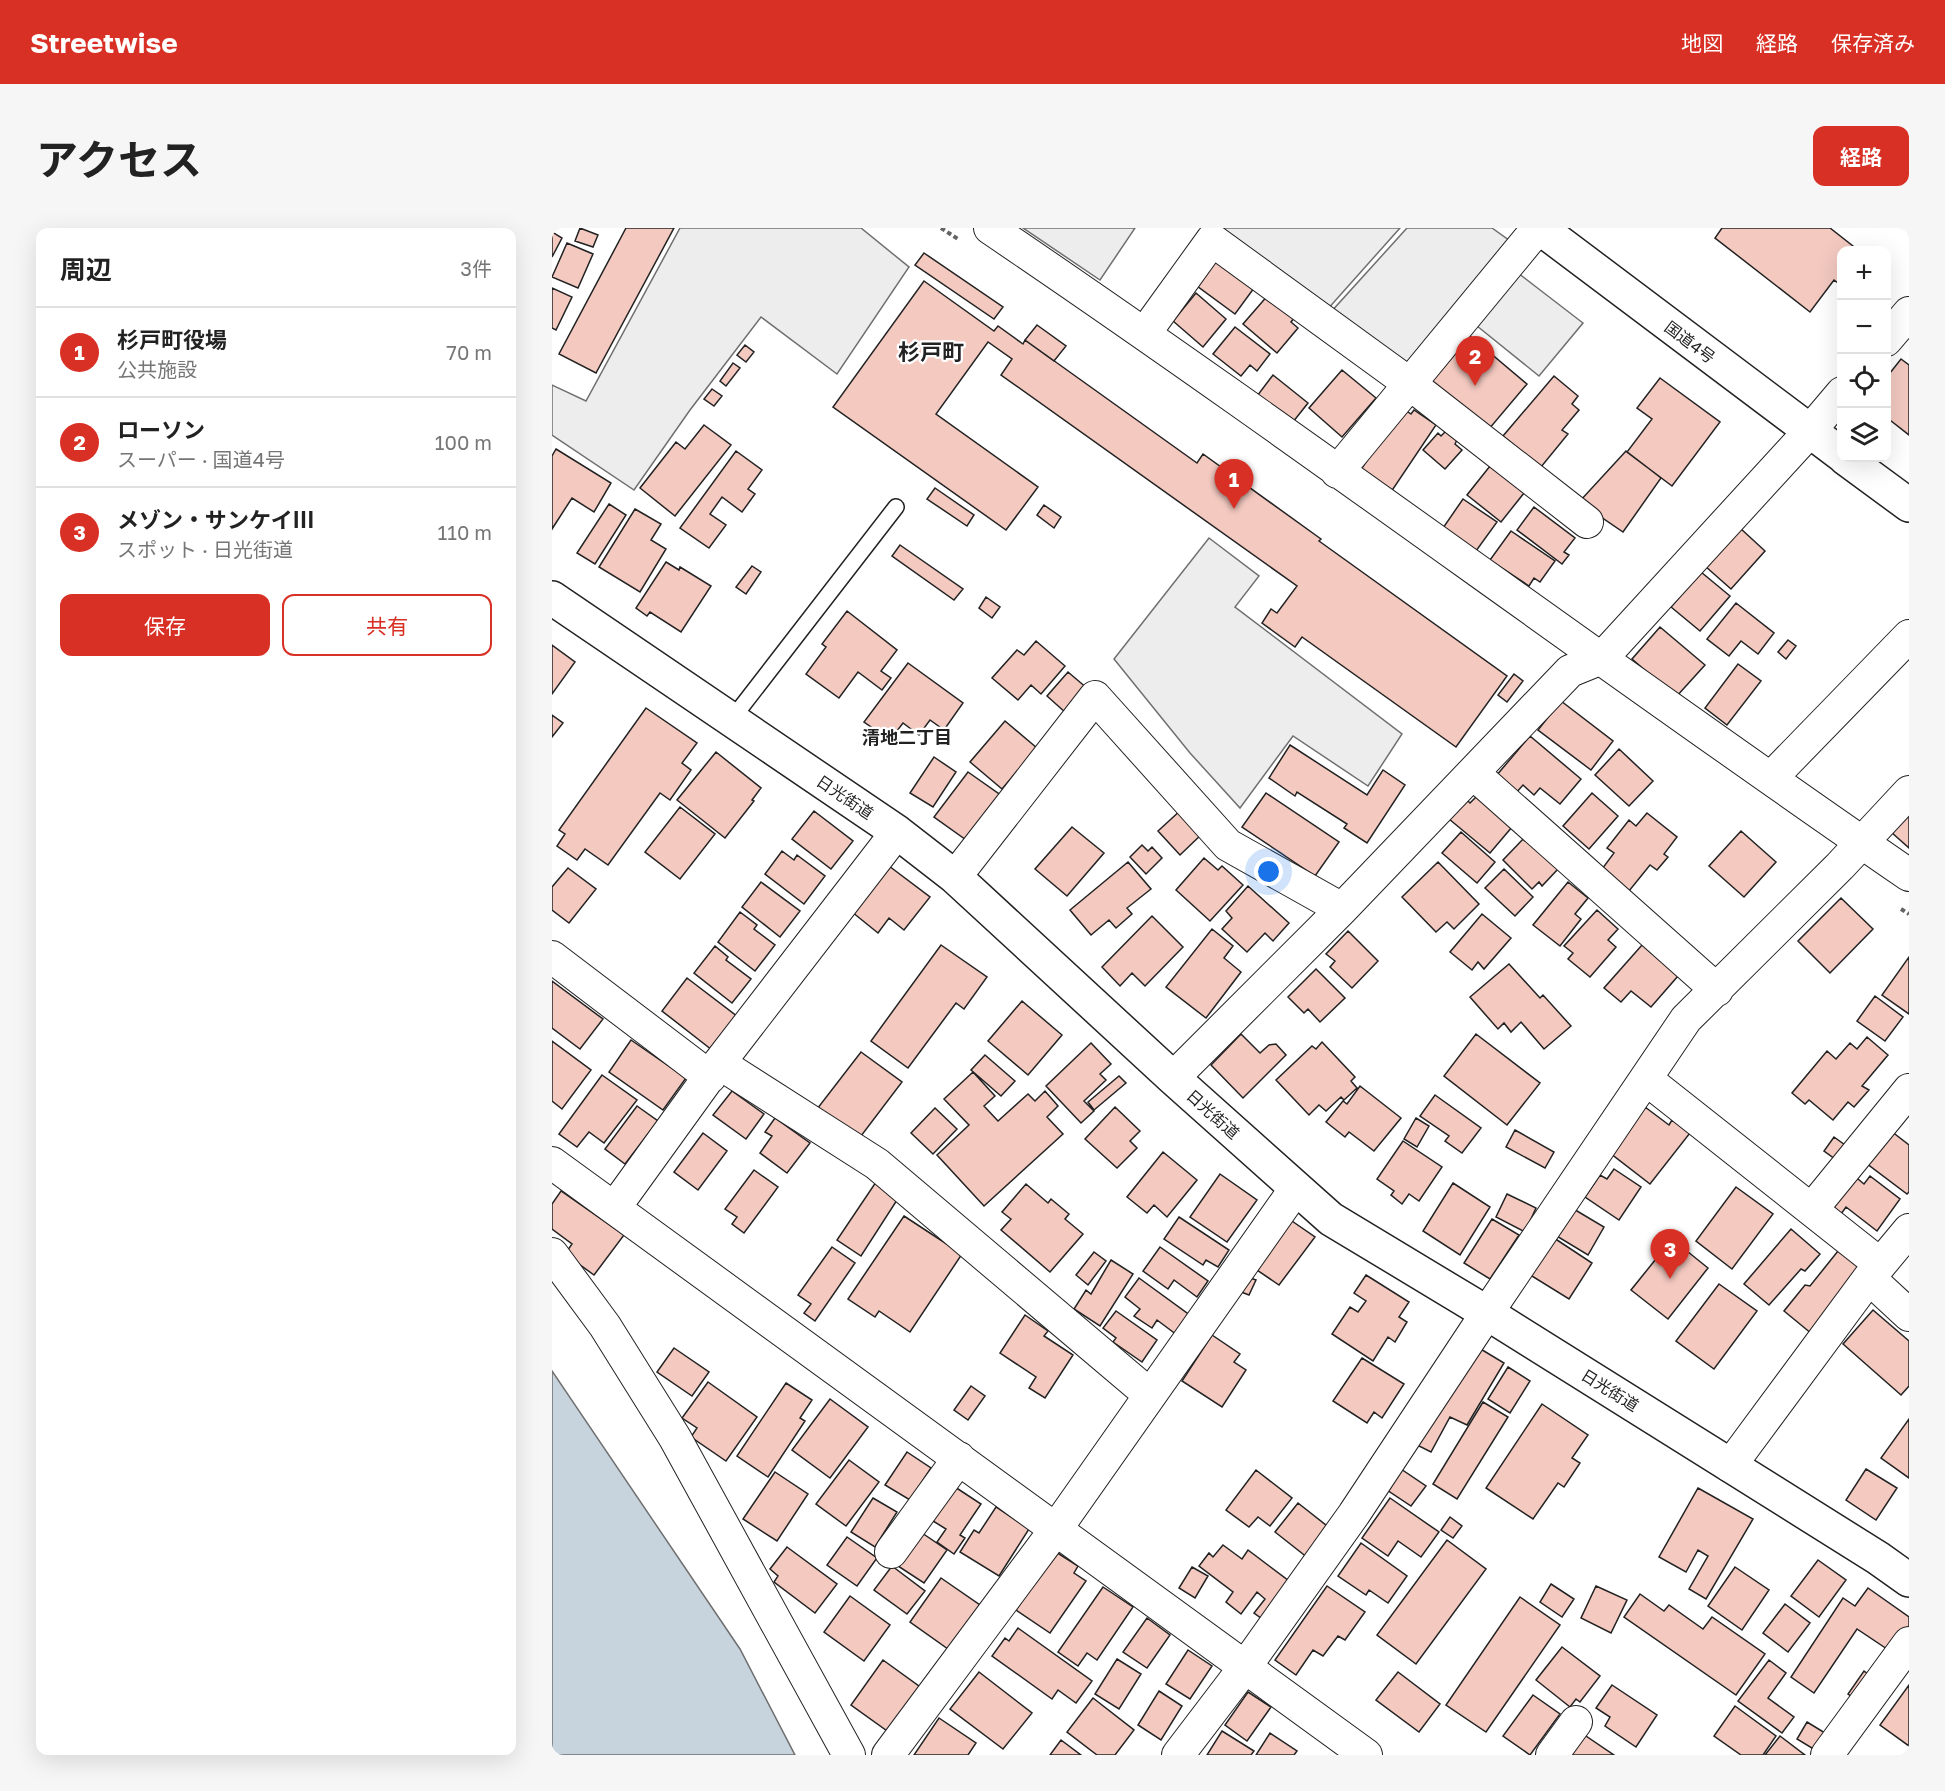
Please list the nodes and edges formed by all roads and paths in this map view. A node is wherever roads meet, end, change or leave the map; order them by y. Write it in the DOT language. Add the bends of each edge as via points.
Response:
graph roads {
  1 [pos="990,228"];
  2 [pos="1539,228"];
  3 [pos="1909,313"];
  4 [pos="1145,333"];
  5 [pos="1891,335"];
  6 [pos="1410,384"];
  7 [pos="1837,399"];
  8 [pos="1809,432"];
  9 [pos="1837,452"];
  10 [pos="1851,462"];
  11 [pos="1337,472"];
  12 [pos="1909,505"];
  13 [pos="896,507"];
  14 [pos="1587,522"];
  15 [pos="552,598"];
  16 [pos="1909,636"];
  17 [pos="1602,658"];
  18 [pos="732,719"];
  19 [pos="1473,773"];
  20 [pos="1771,778"];
  21 [pos="1909,792"];
  22 [pos="897,832"];
  23 [pos="1863,843"];
  24 [pos="1909,875"];
  25 [pos="955,877"];
  26 [pos="1342,909"];
  27 [pos="552,957"];
  28 [pos="1717,990"];
  29 [pos="715,1070"];
  30 [pos="1173,1078"];
  31 [pos="1646,1079"];
  32 [pos="1909,1090"];
  33 [pos="552,1163"];
  34 [pos="1296,1188"];
  35 [pos="615,1207"];
  36 [pos="1812,1209"];
  37 [pos="1909,1230"];
  38 [pos="552,1254"];
  39 [pos="1874,1271"];
  40 [pos="1487,1313"];
  41 [pos="1909,1315"];
  42 [pos="1150,1395"];
  43 [pos="959,1458"];
  44 [pos="1730,1466"];
  45 [pos="1056,1529"];
  46 [pos="891,1552"];
  47 [pos="1909,1580"];
  48 [pos="1909,1643"];
  49 [pos="1245,1667"];
  50 [pos="1576,1722"];
  51 [pos="849,1755"];
  52 [pos="888,1755"];
  53 [pos="1178,1755"];
  54 [pos="1366,1755"];
  55 [pos="1552,1755"];
  56 [pos="1827,1755"];
  1 -- 4 [label="street"];
  2 -- 6 [label="street"];
  2 -- 8 [label="main road, 国道4号"];
  3 -- 5 [label="street"];
  4 -- 6 [label="street" via="1212,240"];
  4 -- 11 [label="street"];
  6 -- 11 [label="street"];
  6 -- 14 [label="street"];
  7 -- 8 [label="street"];
  8 -- 9 [label="main road, 国道4号"];
  8 -- 17 [label="street"];
  10 -- 12 [label="main road, 国道4号"];
  11 -- 17 [label="street"];
  13 -- 18 [label="lane"];
  15 -- 18 [label="main road, 日光街道"];
  16 -- 20 [label="street"];
  17 -- 19 [label="street" via="1570,671"];
  17 -- 20 [label="street"];
  18 -- 22 [label="main road, 日光街道"];
  19 -- 26 [label="street"];
  19 -- 28 [label="street"];
  20 -- 23 [label="street"];
  21 -- 23 [label="street"];
  22 -- 25 [label="main road, 日光街道"];
  22 -- 29 [label="street"];
  23 -- 24 [label="street"];
  23 -- 28 [label="street"];
  25 -- 26 [label="street" via="1095,697 1228,844"];
  25 -- 30 [label="main road, 日光街道"];
  26 -- 30 [label="street"];
  27 -- 29 [label="street"];
  28 -- 31 [label="street" via="1686,1019"];
  29 -- 35 [label="street"];
  29 -- 42 [label="street" via="877,1164"];
  30 -- 34 [label="main road, 日光街道"];
  31 -- 36 [label="street"];
  31 -- 40 [label="street"];
  32 -- 36 [label="street"];
  33 -- 35 [label="street"];
  34 -- 40 [label="main road, 日光街道" via="1331,1219"];
  34 -- 42 [label="street"];
  35 -- 43 [label="street"];
  36 -- 39 [label="street"];
  37 -- 39 [label="street"];
  38 -- 51 [label="street" via="605,1326 675,1438"];
  39 -- 41 [label="street"];
  39 -- 44 [label="street"];
  40 -- 44 [label="main road, 日光街道"];
  40 -- 49 [label="street" via="1354,1514"];
  42 -- 45 [label="street"];
  43 -- 45 [label="street"];
  43 -- 46 [label="street"];
  44 -- 47 [label="main road, 日光街道"];
  45 -- 49 [label="street"];
  45 -- 52 [label="street"];
  48 -- 56 [label="street"];
  49 -- 53 [label="street"];
  49 -- 54 [label="street"];
  50 -- 55 [label="street"];
}
